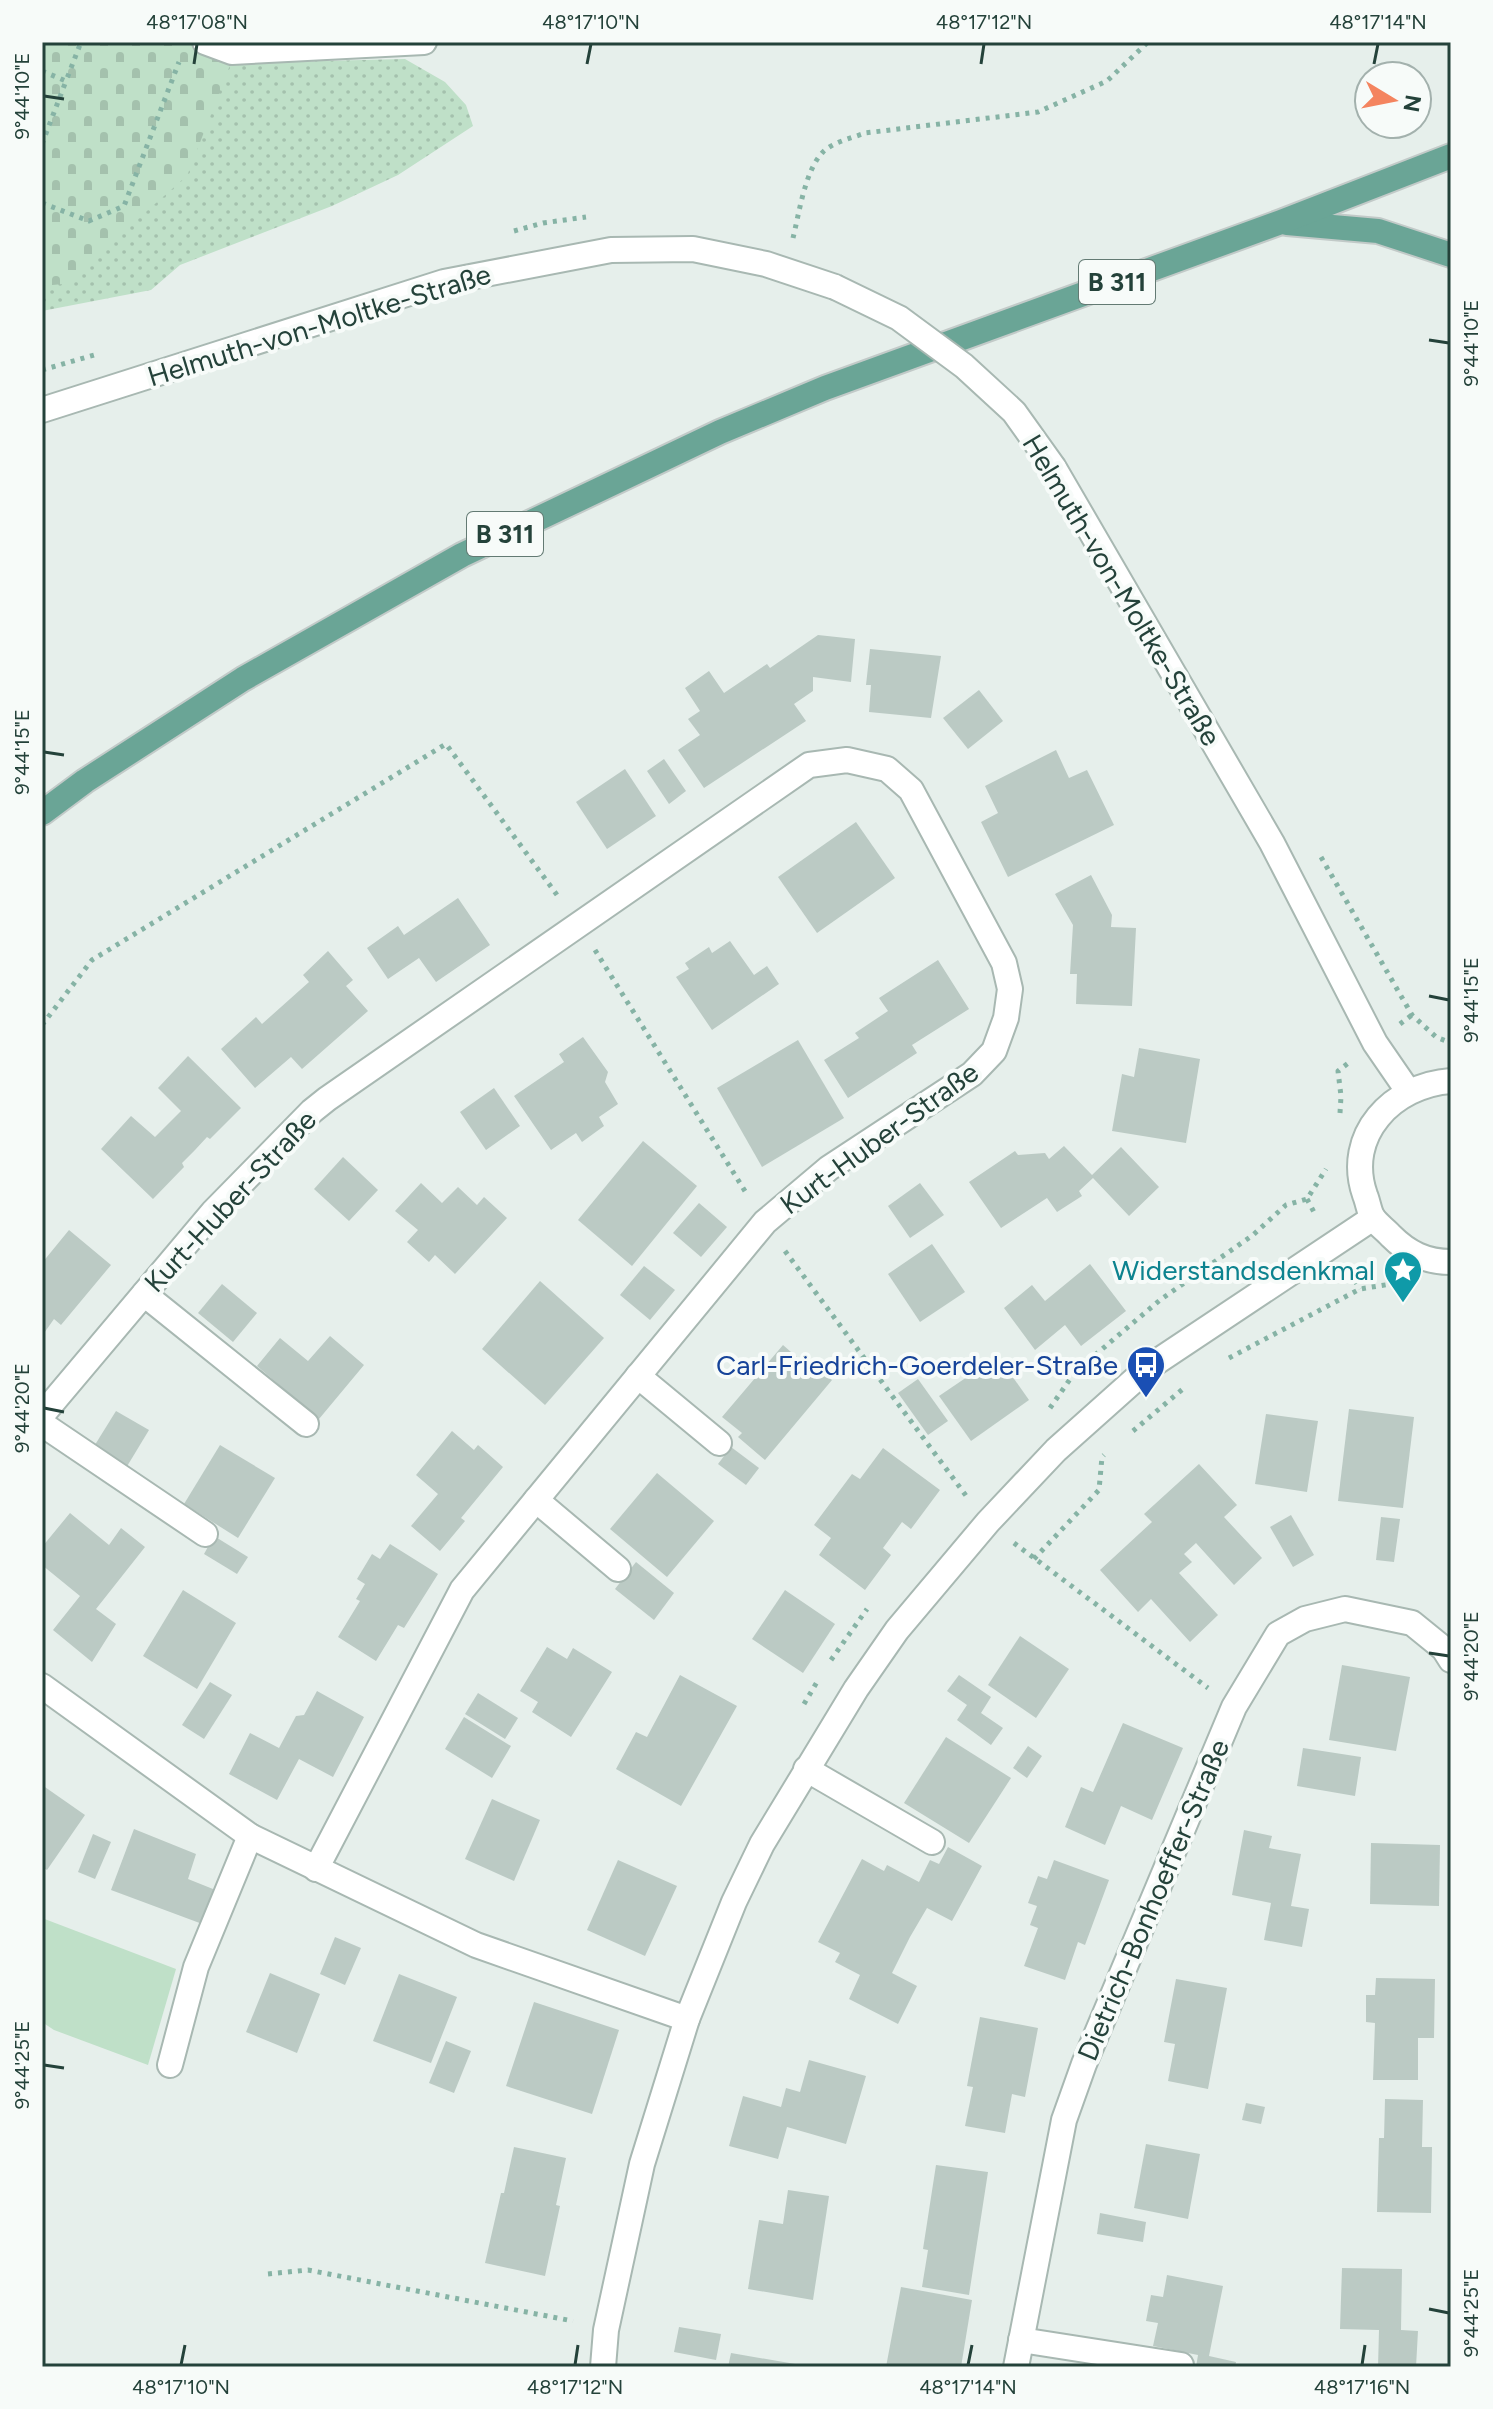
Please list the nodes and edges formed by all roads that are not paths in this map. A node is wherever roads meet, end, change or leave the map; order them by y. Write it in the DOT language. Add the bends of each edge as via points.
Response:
graph roads {
  1 [pos="205,42"];
  2 [pos="424,42"];
  3 [pos="1451,156"];
  4 [pos="1281,222"];
  5 [pos="1451,255"];
  6 [pos="42,410"];
  7 [pos="42,813"];
  8 [pos="1451,1081"];
  9 [pos="1408,1091"];
  10 [pos="1373,1218"];
  11 [pos="1451,1262"];
  12 [pos="144,1294"];
  13 [pos="638,1376"];
  14 [pos="42,1415"];
  15 [pos="42,1424"];
  16 [pos="306,1424"];
  17 [pos="719,1443"];
  18 [pos="536,1500"];
  19 [pos="205,1534"];
  20 [pos="618,1569"];
  21 [pos="1451,1660"];
  22 [pos="42,1686"];
  23 [pos="806,1769"];
  24 [pos="250,1836"];
  25 [pos="932,1842"];
  26 [pos="316,1869"];
  27 [pos="687,2019"];
  28 [pos="170,2065"];
  29 [pos="1021,2340"];
  30 [pos="1181,2365"];
  31 [pos="603,2367"];
  32 [pos="1016,2367"];
  1 -- 2 [label="street" via="232,52"];
  3 -- 4 [label="main road, B 311"];
  4 -- 5 [label="main road" via="1378,231"];
  4 -- 7 [label="main road, B 311" via="825,388 462,555 243,679"];
  6 -- 9 [label="street, Helmuth-von-Moltke-Straße, bridge" via="444,282 611,250 693,249 766,264 835,287 899,318 1014,412 1054,468 1272,843 1375,1043"];
  8 -- 9 [label="street"];
  9 -- 10 [label="street" via="1382,1113 1364,1145 1361,1183"];
  10 -- 11 [label="street" via="1406,1250"];
  10 -- 23 [label="street" via="1149,1367 1056,1450 897,1630"];
  12 -- 13 [label="street, Kurt-Huber-Straße" via="213,1212 312,1111 809,765 847,760 887,769 911,790 1004,963 1010,989 994,1051 972,1074 829,1168 765,1222"];
  12 -- 14 [label="street, Kurt-Huber-Straße"];
  12 -- 16 [label="street"];
  13 -- 17 [label="street"];
  13 -- 18 [label="street, Kurt-Huber-Straße"];
  15 -- 19 [label="street"];
  18 -- 20 [label="street"];
  18 -- 26 [label="street, Kurt-Huber-Straße" via="462,1590"];
  21 -- 29 [label="street, Dietrich-Bonhoeffer-Straße" via="1412,1623 1345,1609 1305,1619 1278,1634 1234,1707 1117,1980 1064,2120"];
  22 -- 24 [label="street"];
  23 -- 25 [label="street"];
  23 -- 27 [label="street" via="734,1902"];
  24 -- 26 [label="street"];
  24 -- 28 [label="street" via="196,1967"];
  26 -- 27 [label="street" via="476,1945"];
  27 -- 31 [label="street" via="642,2164 606,2330"];
  29 -- 30 [label="street"];
  29 -- 32 [label="street, Dietrich-Bonhoeffer-Straße"];
}
